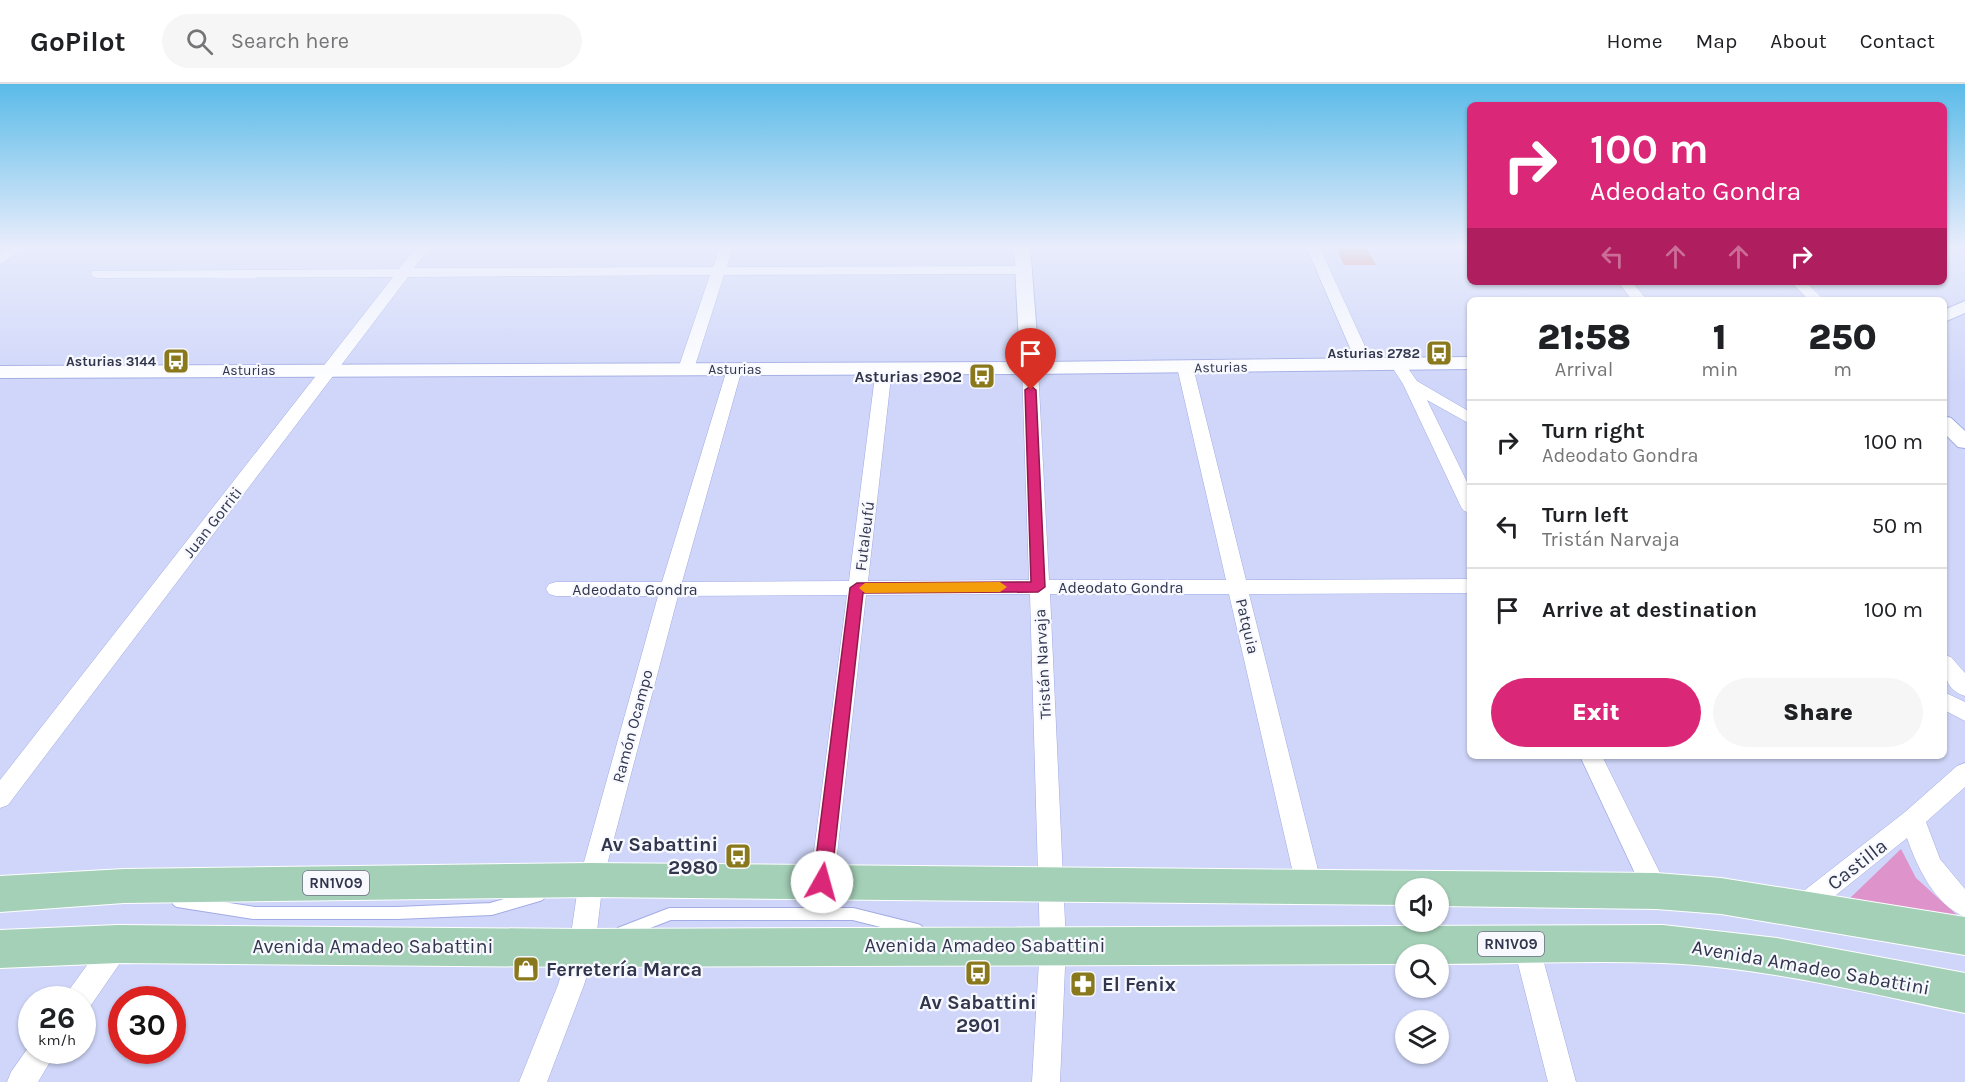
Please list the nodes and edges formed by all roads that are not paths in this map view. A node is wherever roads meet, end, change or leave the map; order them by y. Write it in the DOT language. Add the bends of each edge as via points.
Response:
graph roads {
  1 [pos="389,293"];
  2 [pos="711,293"];
  3 [pos="1025,293"];
  4 [pos="1333,293"];
  5 [pos="1965,306"];
  6 [pos="1947,315"];
  7 [pos="1467,363"];
  8 [pos="1365,364"];
  9 [pos="1398,364"];
  10 [pos="1185,367"];
  11 [pos="884,368"];
  12 [pos="1030,368"];
  13 [pos="330,369"];
  14 [pos="686,369"];
  15 [pos="734,369"];
  16 [pos="0,372"];
  17 [pos="1411,384"];
  18 [pos="1467,417"];
  19 [pos="1947,425"];
  20 [pos="1965,442"];
  21 [pos="1467,501"];
  22 [pos="1467,586"];
  23 [pos="1038,587"];
  24 [pos="1239,587"];
  25 [pos="670,588"];
  26 [pos="857,588"];
  27 [pos="556,589"];
  28 [pos="1947,667"];
  29 [pos="1965,688"];
  30 [pos="1947,702"];
  31 [pos="1965,712"];
  32 [pos="1591,759"];
  33 [pos="1965,773"];
  34 [pos="0,798"];
  35 [pos="1913,819"];
  36 [pos="591,880"];
  37 [pos="822,882"];
  38 [pos="1052,883"];
  39 [pos="0,884"];
  40 [pos="1309,886"];
  41 [pos="1395,887"];
  42 [pos="80,888"];
  43 [pos="1449,888"];
  44 [pos="1656,891"];
  45 [pos="0,894"];
  46 [pos="1965,905"];
  47 [pos="1801,908"];
  48 [pos="1965,936"];
  49 [pos="118,944"];
  50 [pos="1053,944"];
  51 [pos="1526,944"];
  52 [pos="582,948"];
  53 [pos="0,949"];
  54 [pos="88,986"];
  55 [pos="1965,993"];
  56 [pos="33,1064"];
  57 [pos="21,1082"];
  58 [pos="533,1082"];
  59 [pos="1046,1082"];
  60 [pos="1562,1082"];
  1 -- 13 [label="street, Juan Gorriti"];
  2 -- 14 [label="street"];
  3 -- 12 [label="street, Tristán Narvaja"];
  4 -- 8 [label="street"];
  5 -- 6 [label="street"];
  7 -- 9 [label="street, Asturias"];
  8 -- 9 [label="street, Asturias"];
  8 -- 10 [label="street, Asturias"];
  9 -- 17 [label="street"];
  10 -- 12 [label="street, Asturias"];
  10 -- 24 [label="street, Patquia"];
  11 -- 12 [label="street, Asturias"];
  11 -- 15 [label="street, Asturias"];
  11 -- 26 [label="street, Futaleufú"];
  12 -- 23 [label="street, Tristán Narvaja"];
  13 -- 14 [label="street, Asturias"];
  13 -- 16 [label="street, Asturias"];
  13 -- 34 [label="street, Juan Gorriti"];
  14 -- 15 [label="street, Asturias"];
  15 -- 25 [label="street, Ramón Ocampo"];
  17 -- 18 [label="street"];
  17 -- 21 [label="street"];
  19 -- 20 [label="street"];
  22 -- 24 [label="street, Adeodato Gondra"];
  23 -- 24 [label="street, Adeodato Gondra"];
  23 -- 26 [label="street, Adeodato Gondra"];
  23 -- 38 [label="street, Tristán Narvaja"];
  24 -- 40 [label="street, Patquia"];
  25 -- 26 [label="street, Adeodato Gondra"];
  25 -- 27 [label="street, Adeodato Gondra"];
  25 -- 36 [label="street, Ramón Ocampo"];
  26 -- 37 [label="street, Futaleufú"];
  28 -- 29 [label="street"];
  30 -- 31 [label="street"];
  32 -- 44 [label="street"];
  33 -- 35 [label="street, Castilla"];
  35 -- 46 [label="street" via="1930,867"];
  35 -- 47 [label="street, Castilla"];
  36 -- 37 [label="main road, RN1V09"];
  36 -- 42 [label="main road, RN1V09"];
  36 -- 52 [label="street, Ramón Ocampo"];
  37 -- 38 [label="main road, RN1V09"];
  38 -- 40 [label="main road, RN1V09"];
  38 -- 50 [label="street, Tristán Narvaja"];
  39 -- 42 [label="street"];
  40 -- 41 [label="main road, RN1V09"];
  42 -- 45 [label="main road, RN1V09"];
  43 -- 44 [label="main road"];
  44 -- 47 [label="main road"];
  47 -- 48 [label="main road"];
  49 -- 52 [label="main road, Avenida Amadeo Sabattini / RN1V09"];
  49 -- 53 [label="main road, Avenida Amadeo Sabattini / RN1V09"];
  49 -- 54 [label="street"];
  50 -- 51 [label="main road, Avenida Amadeo Sabattini / RN1V09"];
  50 -- 52 [label="main road, Avenida Amadeo Sabattini / RN1V09"];
  50 -- 59 [label="street, Tristán Narvaja"];
  51 -- 55 [label="main road, Avenida Amadeo Sabattini / RN1V09" via="1721,948"];
  51 -- 60 [label="street"];
  52 -- 58 [label="street, Ramón Ocampo"];
  56 -- 57 [label="street"];
}
